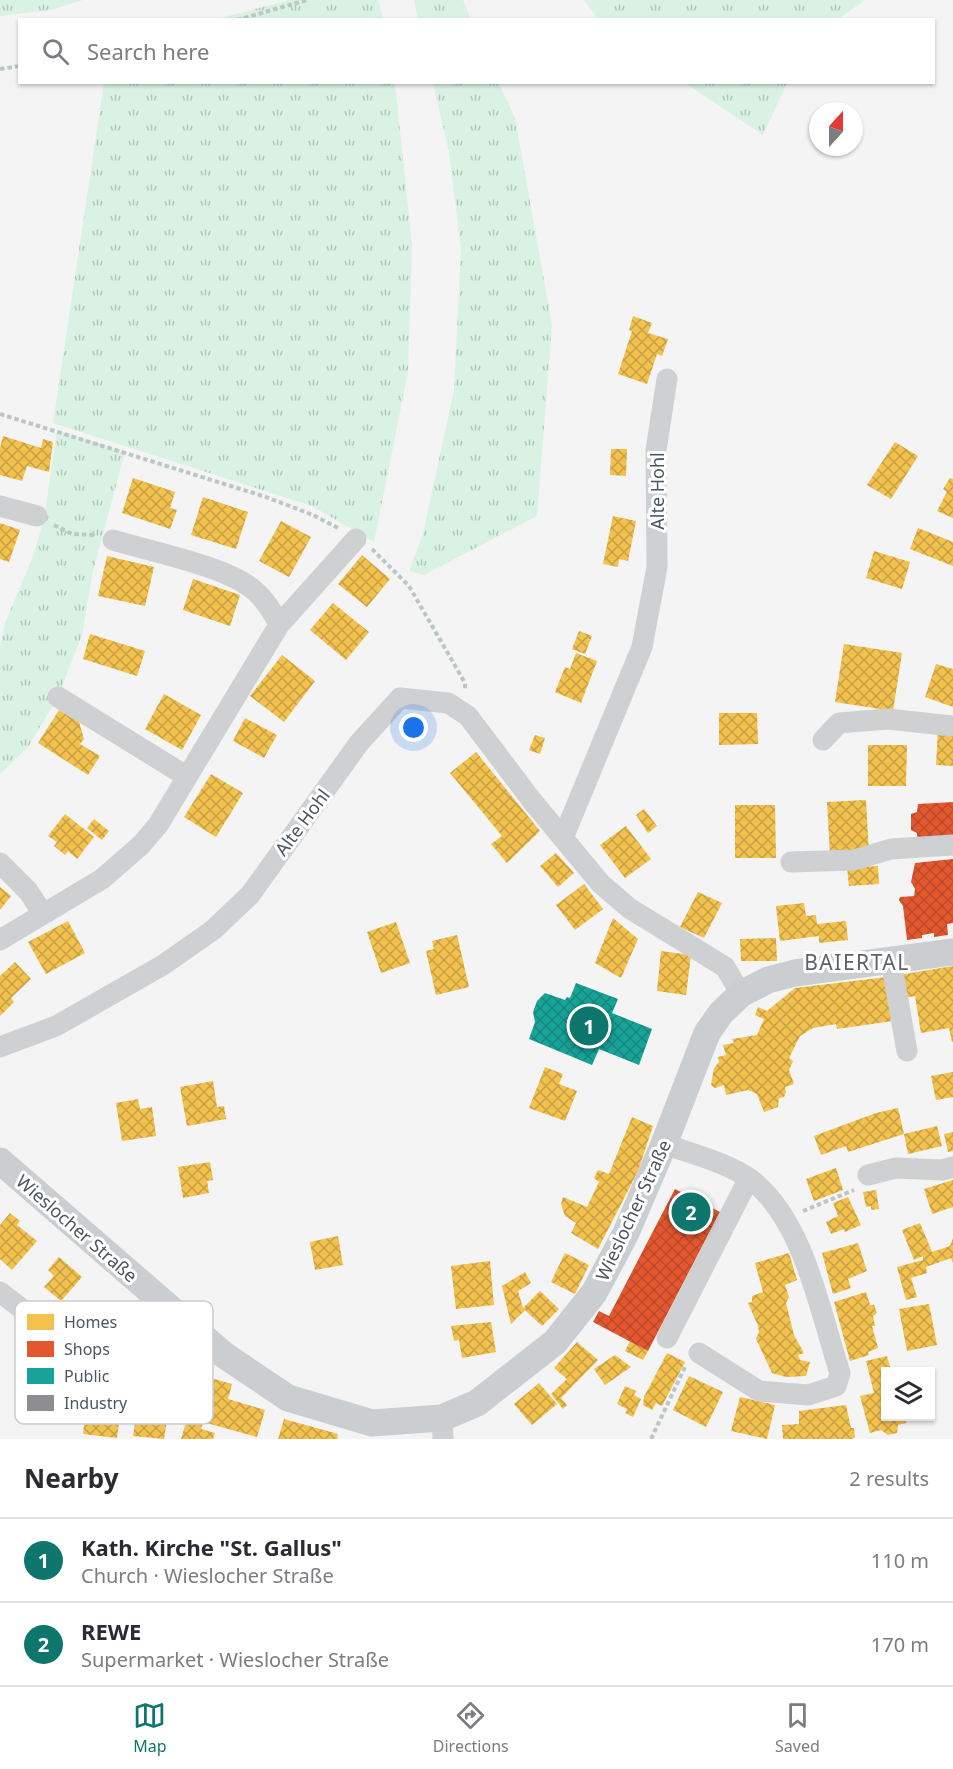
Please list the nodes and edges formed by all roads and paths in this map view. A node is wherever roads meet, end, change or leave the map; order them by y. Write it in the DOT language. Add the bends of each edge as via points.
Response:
graph roads {
  1 [pos="307,0"];
  2 [pos="244,18"];
  3 [pos="18,66"];
  4 [pos="0,69"];
  5 [pos="667,379"];
  6 [pos="0,414"];
  7 [pos="0,506"];
  8 [pos="38,516"];
  9 [pos="357,539"];
  10 [pos="113,540"];
  11 [pos="279,625"];
  12 [pos="58,697"];
  13 [pos="468,716"];
  14 [pos="953,726"];
  15 [pos="823,740"];
  16 [pos="186,776"];
  17 [pos="563,838"];
  18 [pos="953,845"];
  19 [pos="791,861"];
  20 [pos="0,863"];
  21 [pos="42,912"];
  22 [pos="0,940"];
  23 [pos="953,952"];
  24 [pos="891,961"];
  25 [pos="741,994"];
  26 [pos="0,1047"];
  27 [pos="907,1051"];
  28 [pos="664,1144"];
  29 [pos="0,1161"];
  30 [pos="953,1167"];
  31 [pos="868,1175"];
  32 [pos="749,1178"];
  33 [pos="786,1218"];
  34 [pos="0,1292"];
  35 [pos="162,1301"];
  36 [pos="15,1304"];
  37 [pos="668,1338"];
  38 [pos="213,1345"];
  39 [pos="699,1353"];
  40 [pos="442,1429"];
  41 [pos="651,1439"];
  1 -- 2 [label="path"];
  3 -- 4 [label="path"];
  5 -- 17 [label="street, Alte Hohl" via="656,450 657,567 642,646"];
  6 -- 9 [label="path" via="266,497 314,515"];
  7 -- 8 [label="street"];
  8 -- 10 [label="path" via="72,534 88,533"];
  9 -- 11 [label="street"];
  9 -- 13 [label="path" via="375,551 409,586 465,683"];
  10 -- 11 [label="street" via="228,574 257,593"];
  11 -- 16 [label="street"];
  12 -- 16 [label="street"];
  13 -- 17 [label="street, Alte Hohl"];
  13 -- 26 [label="street, Alte Hohl" via="448,703 400,698 359,743 250,895 213,930 163,965 56,1026"];
  14 -- 15 [label="street" via="888,719 839,723"];
  16 -- 21 [label="street" via="158,825 141,845 102,879"];
  17 -- 25 [label="street, Alte Hohl" via="601,884 629,908 725,967"];
  18 -- 19 [label="street" via="891,849 854,860"];
  20 -- 21 [label="street" via="28,891"];
  21 -- 22 [label="street"];
  23 -- 24 [label="main road, Wieslocher Straße"];
  24 -- 25 [label="main road, Wieslocher Straße" via="795,973 768,980"];
  24 -- 27 [label="street"];
  25 -- 28 [label="main road, Wieslocher Straße" via="707,1033"];
  28 -- 32 [label="street"];
  28 -- 40 [label="main road, Wieslocher Straße" via="626,1233 594,1293 555,1342"];
  29 -- 35 [label="main road, Wieslocher Straße"];
  30 -- 31 [label="street" via="896,1168"];
  31 -- 33 [label="path" via="860,1188"];
  32 -- 33 [label="street"];
  32 -- 37 [label="street"];
  33 -- 39 [label="street" via="807,1269 840,1373 836,1386 808,1395 759,1391"];
  34 -- 36 [label="street"];
  38 -- 40 [label="main road, Wieslocher Straße" via="288,1398 372,1423"];
  39 -- 41 [label="path" via="687,1364"];
}
